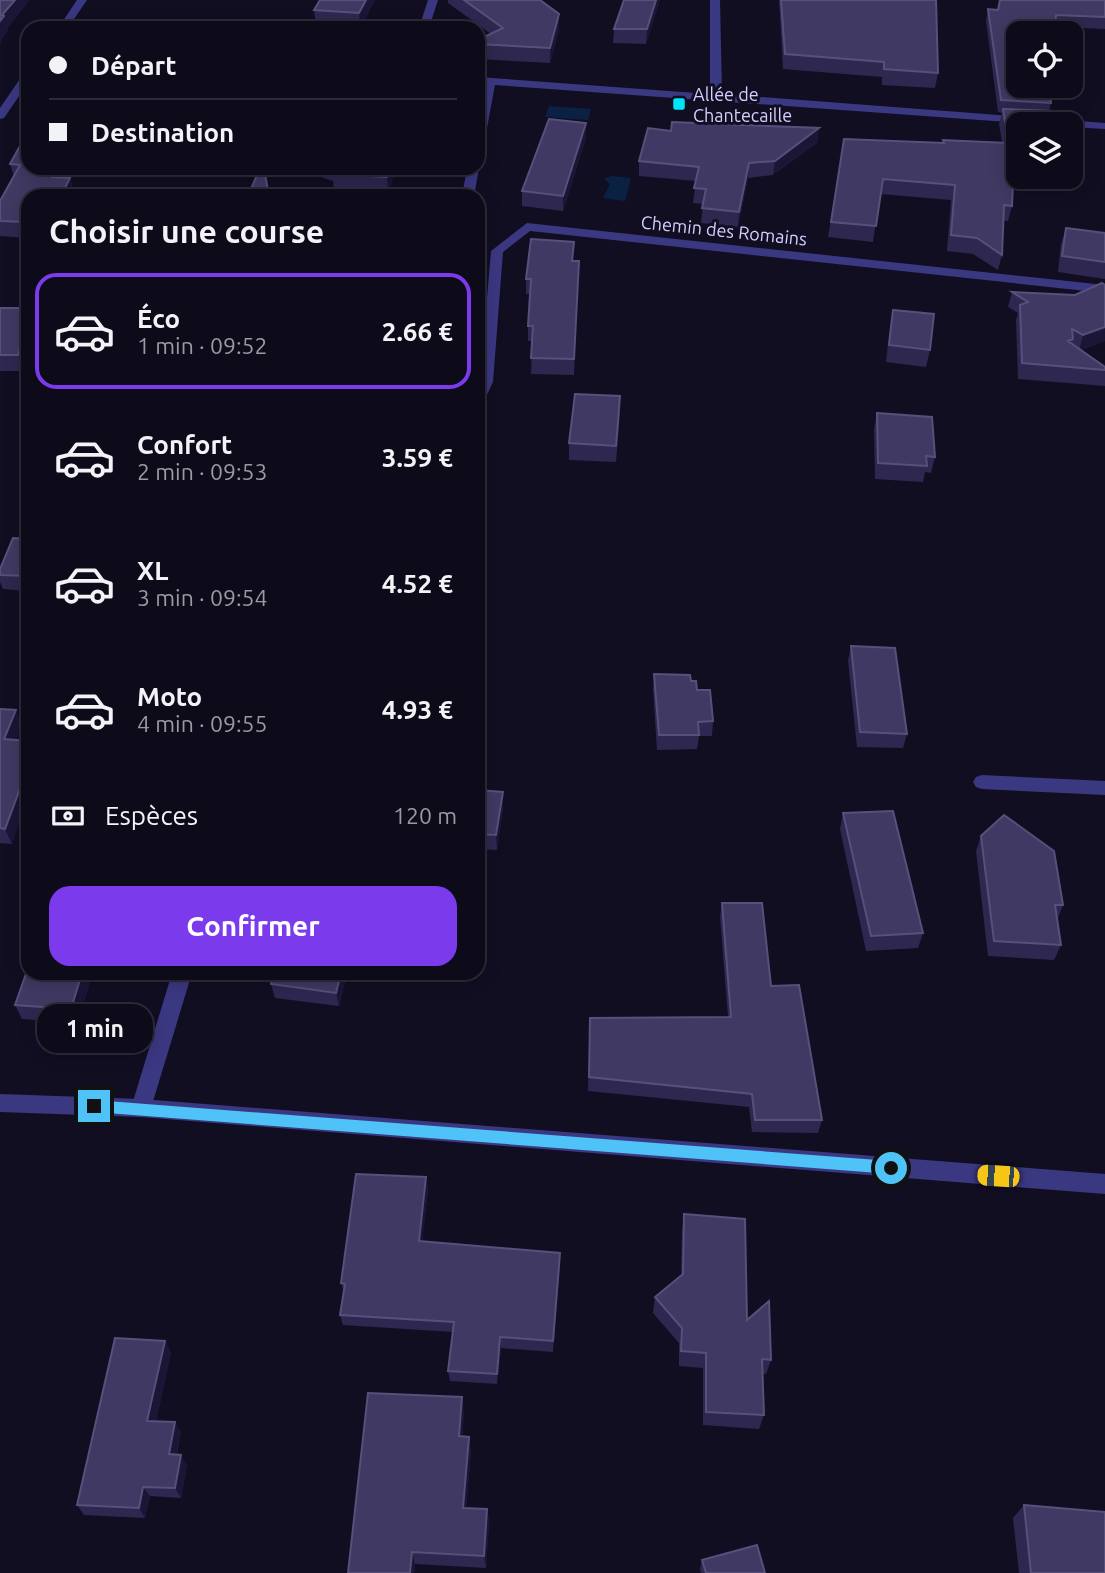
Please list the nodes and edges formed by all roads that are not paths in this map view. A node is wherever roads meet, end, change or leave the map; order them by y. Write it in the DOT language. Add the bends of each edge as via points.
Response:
graph roads {
  1 [pos="82,0"];
  2 [pos="433,0"];
  3 [pos="715,0"];
  4 [pos="67,21"];
  5 [pos="426,21"];
  6 [pos="485,80"];
  7 [pos="21,85"];
  8 [pos="716,97"];
  9 [pos="0,116"];
  10 [pos="1105,125"];
  11 [pos="1105,289"];
  12 [pos="485,384"];
  13 [pos="982,782"];
  14 [pos="1105,788"];
  15 [pos="180,980"];
  16 [pos="0,1103"];
  17 [pos="141,1108"];
  18 [pos="1105,1184"];
  1 -- 4 [label="street"];
  2 -- 5 [label="street"];
  3 -- 8 [label="street"];
  6 -- 8 [label="street"];
  7 -- 9 [label="street"];
  8 -- 10 [label="street"];
  11 -- 12 [label="street, Chemin des Romains" via="527,227 497,251"];
  13 -- 14 [label="street"];
  15 -- 17 [label="street"];
  16 -- 17 [label="street"];
  17 -- 18 [label="street"];
}
